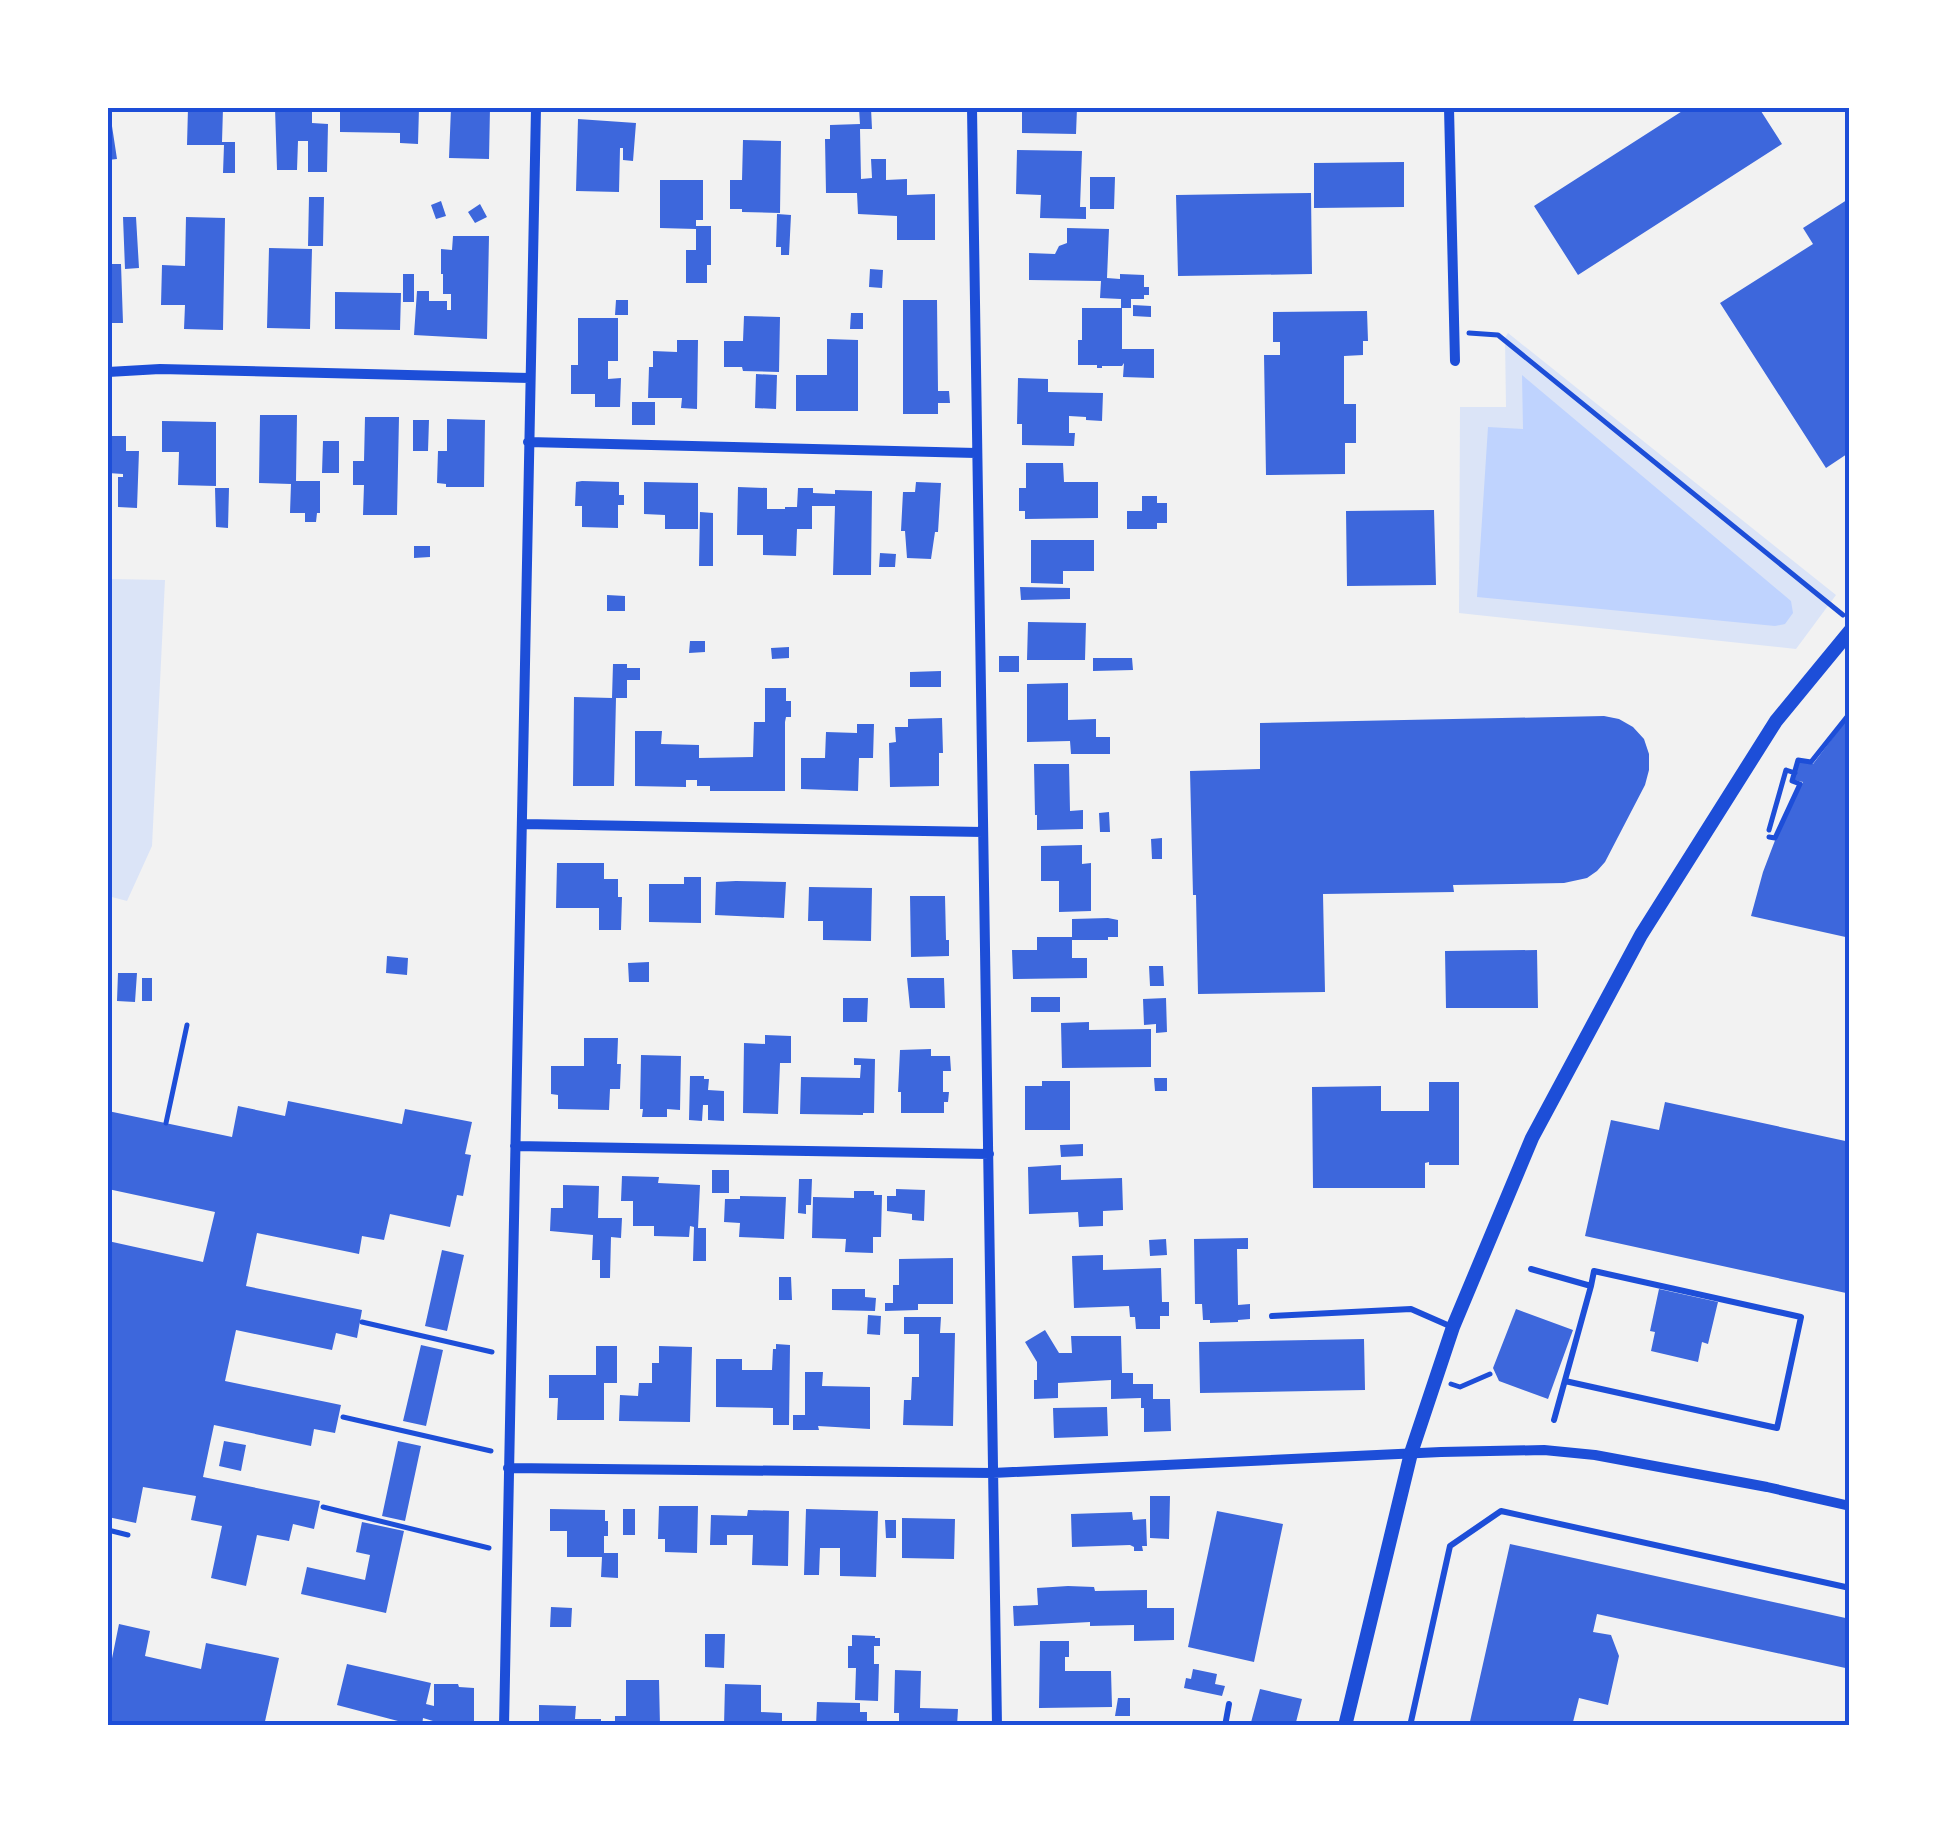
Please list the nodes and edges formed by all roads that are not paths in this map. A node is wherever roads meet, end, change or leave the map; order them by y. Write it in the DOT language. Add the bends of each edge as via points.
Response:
graph roads {
  1 [pos="536,108"];
  2 [pos="972,108"];
  3 [pos="1449,108"];
  4 [pos="1455,361"];
  5 [pos="108,372"];
  6 [pos="530,378"];
  7 [pos="528,442"];
  8 [pos="976,453"];
  9 [pos="1850,631"];
  10 [pos="522,824"];
  11 [pos="983,832"];
  12 [pos="515,1146"];
  13 [pos="989,1154"];
  14 [pos="1531,1270"];
  15 [pos="1591,1286"];
  16 [pos="1272,1316"];
  17 [pos="1453,1327"];
  18 [pos="1565,1381"];
  19 [pos="1554,1420"];
  20 [pos="1411,1453"];
  21 [pos="508,1462"];
  22 [pos="993,1473"];
  23 [pos="1850,1506"];
  24 [pos="1850,1588"];
  25 [pos="1229,1704"];
  26 [pos="504,1726"];
  27 [pos="997,1726"];
  28 [pos="1225,1726"];
  29 [pos="1345,1726"];
  30 [pos="1410,1726"];
  1 -- 6 [label="street"];
  2 -- 8 [label="street"];
  3 -- 4 [label="street"];
  5 -- 6 [label="street"];
  6 -- 7 [label="street"];
  7 -- 8 [label="street"];
  7 -- 10 [label="street"];
  8 -- 11 [label="street"];
  9 -- 17 [label="street" via="1776,722 1626,959 1532,1138"];
  10 -- 11 [label="street"];
  10 -- 12 [label="street"];
  11 -- 13 [label="street"];
  12 -- 13 [label="street"];
  12 -- 21 [label="street"];
  13 -- 22 [label="street"];
  14 -- 15 [label="lane"];
  15 -- 18 [label="lane"];
  15 -- 18 [label="lane" via="1594,1271 1801,1316 1777,1428"];
  16 -- 17 [label="lane" via="1411,1310"];
  17 -- 20 [label="street"];
  18 -- 19 [label="lane"];
  20 -- 22 [label="street"];
  20 -- 23 [label="street" via="1595,1455"];
  20 -- 29 [label="street"];
  21 -- 22 [label="street"];
  21 -- 26 [label="street"];
  22 -- 27 [label="street"];
  24 -- 30 [label="lane" via="1501,1511 1450,1546"];
  25 -- 28 [label="lane"];
}
